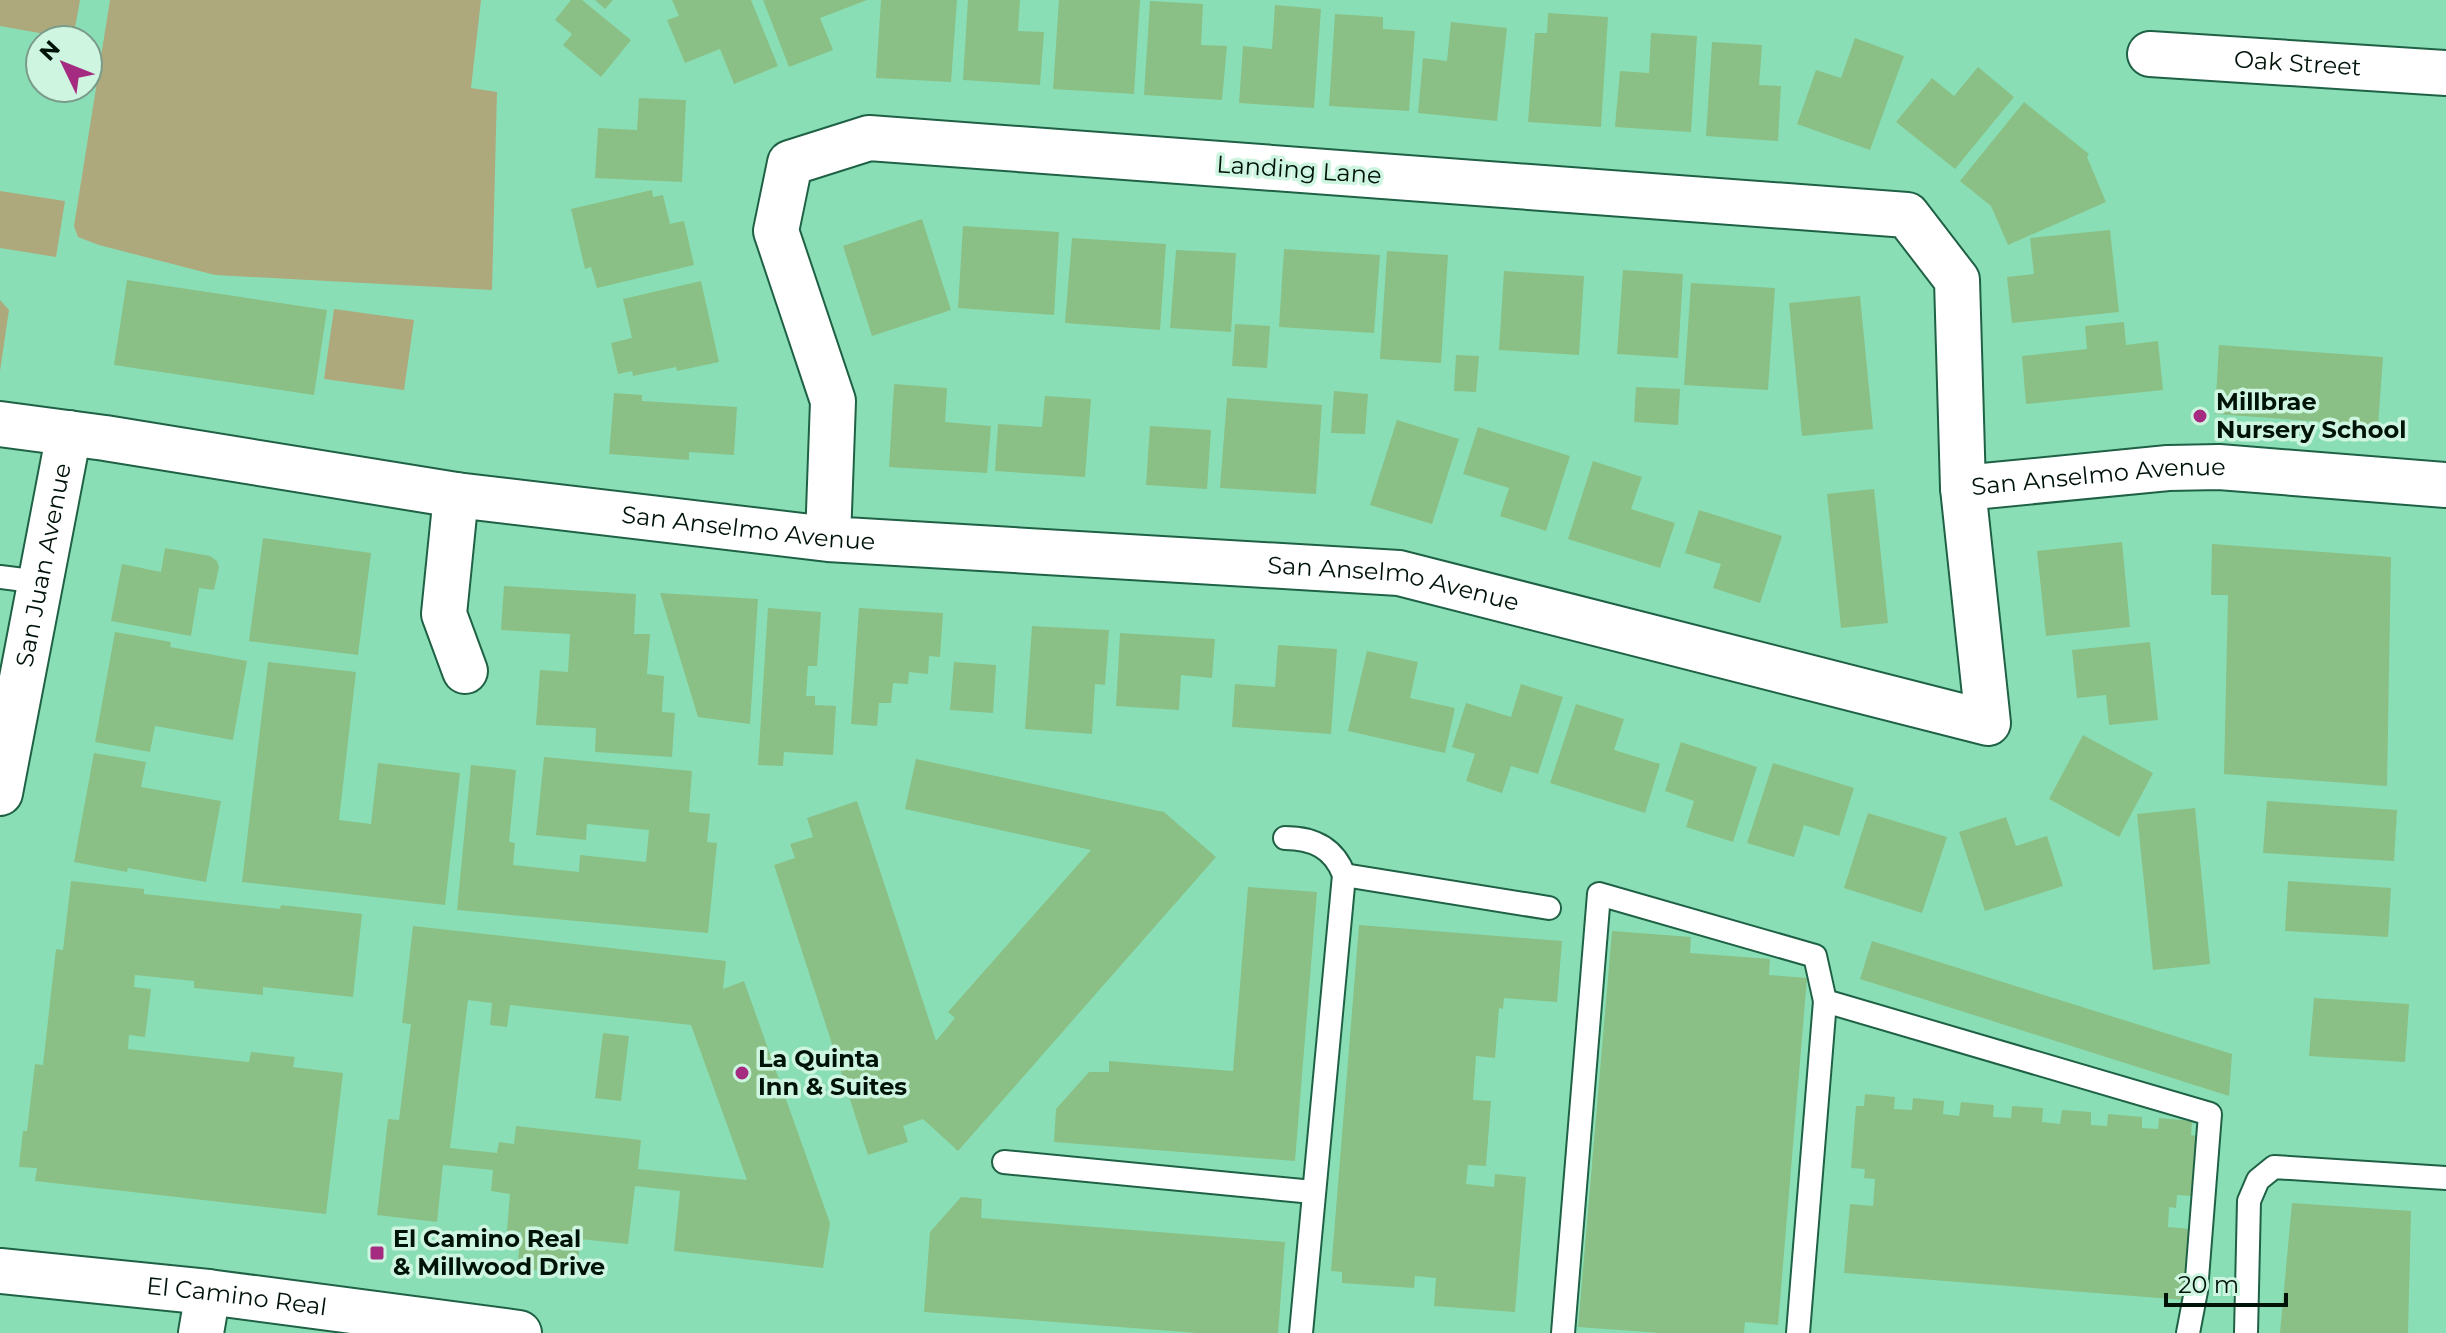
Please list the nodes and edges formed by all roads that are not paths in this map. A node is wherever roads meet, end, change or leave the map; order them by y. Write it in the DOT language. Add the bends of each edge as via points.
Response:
graph roads {
  1 [pos="2150,54"];
  2 [pos="2446,73"];
  3 [pos="0,424"];
  4 [pos="69,433"];
  5 [pos="2446,485"];
  6 [pos="1963,488"];
  7 [pos="456,495"];
  8 [pos="828,539"];
  9 [pos="20,580"];
  10 [pos="465,671"];
  11 [pos="0,793"];
  12 [pos="1285,838"];
  13 [pos="1344,875"];
  14 [pos="1549,908"];
  15 [pos="1825,1001"];
  16 [pos="1004,1162"];
  17 [pos="2446,1178"];
  18 [pos="1313,1192"];
  19 [pos="0,1271"];
  20 [pos="205,1312"];
  21 [pos="519,1333"];
  22 [pos="1301,1333"];
  23 [pos="1563,1333"];
  24 [pos="1798,1333"];
  25 [pos="2188,1333"];
  26 [pos="2246,1333"];
  1 -- 2 [label="street, Oak Street"];
  3 -- 4 [label="street, San Anselmo Avenue"];
  4 -- 7 [label="street, San Anselmo Avenue"];
  4 -- 9 [label="street, San Juan Avenue"];
  5 -- 6 [label="street, San Anselmo Avenue" via="2219,467"];
  6 -- 8 [label="street, San Anselmo Avenue" via="1988,723 1399,573"];
  6 -- 8 [label="street, Landing Lane" via="1957,280 1907,215 869,138 790,163 776,231 833,401"];
  7 -- 8 [label="street, San Anselmo Avenue"];
  7 -- 10 [label="street" via="444,614"];
  9 -- 11 [label="street, San Juan Avenue"];
  12 -- 13 [label="lane" via="1312,841 1330,852"];
  13 -- 14 [label="lane"];
  13 -- 18 [label="lane"];
  15 -- 23 [label="lane" via="1815,956 1599,894"];
  15 -- 24 [label="lane"];
  15 -- 25 [label="lane" via="2210,1114"];
  16 -- 18 [label="lane"];
  17 -- 26 [label="lane" via="2274,1167 2258,1180 2249,1201"];
  18 -- 22 [label="lane"];
  19 -- 20 [label="street, El Camino Real"];
  20 -- 21 [label="street, El Camino Real"];
}
